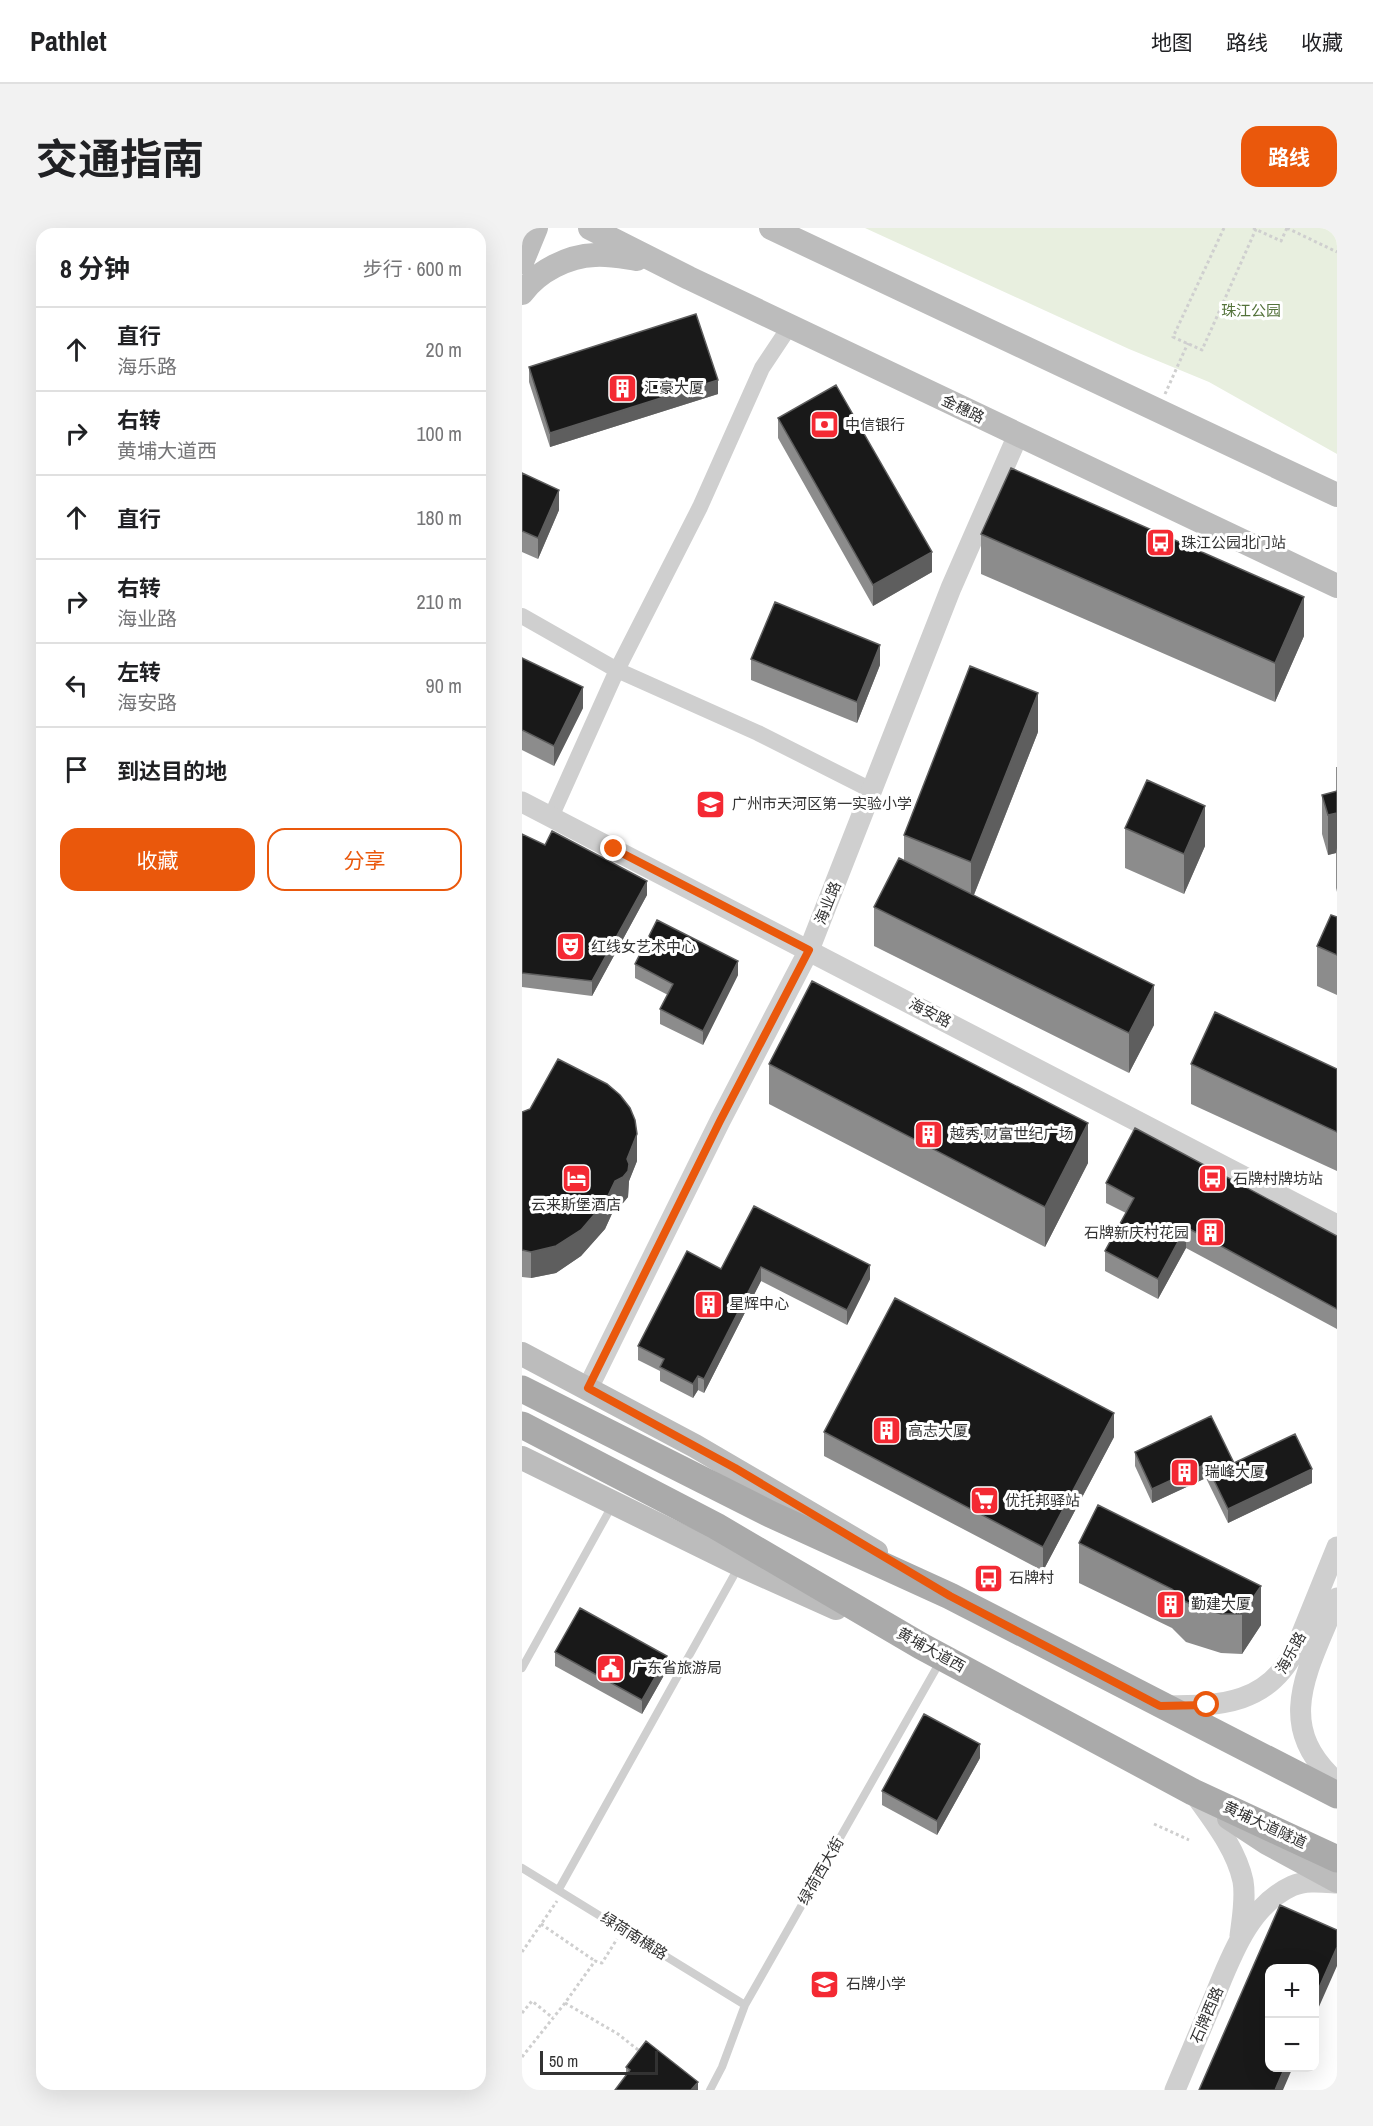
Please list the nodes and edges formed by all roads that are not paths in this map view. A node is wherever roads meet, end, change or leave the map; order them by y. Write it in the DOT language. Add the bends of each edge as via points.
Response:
graph roads {
  1 [pos="536,228"];
  2 [pos="771,228"];
  3 [pos="601,231"];
  4 [pos="522,262"];
  5 [pos="658,263"];
  6 [pos="522,293"];
  7 [pos="790,326"];
  8 [pos="1018,435"];
  9 [pos="1337,495"];
  10 [pos="1337,586"];
  11 [pos="522,616"];
  12 [pos="616,670"];
  13 [pos="871,790"];
  14 [pos="522,802"];
  15 [pos="551,817"];
  16 [pos="809,950"];
  17 [pos="1337,1225"];
  18 [pos="522,1354"];
  19 [pos="588,1388"];
  20 [pos="522,1389"];
  21 [pos="522,1425"];
  22 [pos="522,1458"];
  23 [pos="613,1503"];
  24 [pos="1337,1546"];
  25 [pos="740,1565"];
  26 [pos="950,1596"];
  27 [pos="1337,1598"];
  28 [pos="932,1652"];
  29 [pos="522,1668"];
  30 [pos="1160,1706"];
  31 [pos="1337,1782"];
  32 [pos="1193,1792"];
  33 [pos="1337,1795"];
  34 [pos="1337,1859"];
  35 [pos="522,1868"];
  36 [pos="1337,1882"];
  37 [pos="561,1891"];
  38 [pos="1239,1940"];
  39 [pos="745,2005"];
  40 [pos="710,2090"];
  41 [pos="1175,2090"];
  1 -- 4 [label="main road"];
  2 -- 9 [label="main road"];
  3 -- 5 [label="main road, 金穗路"];
  5 -- 6 [label="main road" via="613,256 578,258 553,267"];
  5 -- 7 [label="main road, 金穗路"];
  7 -- 8 [label="main road, 金穗路"];
  7 -- 12 [label="street" via="762,368 700,507"];
  8 -- 10 [label="main road, 金穗路"];
  8 -- 13 [label="street, 海业路" via="951,588"];
  11 -- 12 [label="street"];
  12 -- 13 [label="street"];
  12 -- 15 [label="street"];
  13 -- 16 [label="street, 海业路"];
  14 -- 15 [label="street, 海安路"];
  15 -- 16 [label="street, 海安路"];
  16 -- 17 [label="street, 海安路"];
  16 -- 19 [label="street, 海业路"];
  18 -- 19 [label="main road"];
  19 -- 26 [label="main road" via="735,1468"];
  20 -- 26 [label="main road" via="770,1514"];
  21 -- 28 [label="main road, 黄埔大道西" via="716,1526"];
  22 -- 23 [label="main road"];
  23 -- 25 [label="main road"];
  23 -- 29 [label="lane"];
  24 -- 30 [label="street, 海乐路" via="1290,1661 1274,1682 1236,1700"];
  25 -- 28 [label="main road"];
  25 -- 37 [label="lane"];
  26 -- 30 [label="main road"];
  27 -- 31 [label="street, 海乐路" via="1301,1693 1299,1710 1307,1746 1316,1762"];
  28 -- 32 [label="main road, 黄埔大道西"];
  28 -- 39 [label="lane, 绿荷西大街"];
  30 -- 33 [label="main road"];
  32 -- 34 [label="main road, 黄埔大道隧道"];
  32 -- 36 [label="main road, 黄埔大道西" via="1239,1826"];
  32 -- 38 [label="street" via="1218,1827 1243,1881"];
  35 -- 37 [label="lane, 绿荷南横路"];
  36 -- 38 [label="street" via="1308,1882 1279,1893"];
  37 -- 39 [label="lane, 绿荷南横路"];
  38 -- 41 [label="street, 石牌西路"];
  39 -- 40 [label="lane, 绿荷西大街" via="723,2067"];
}
